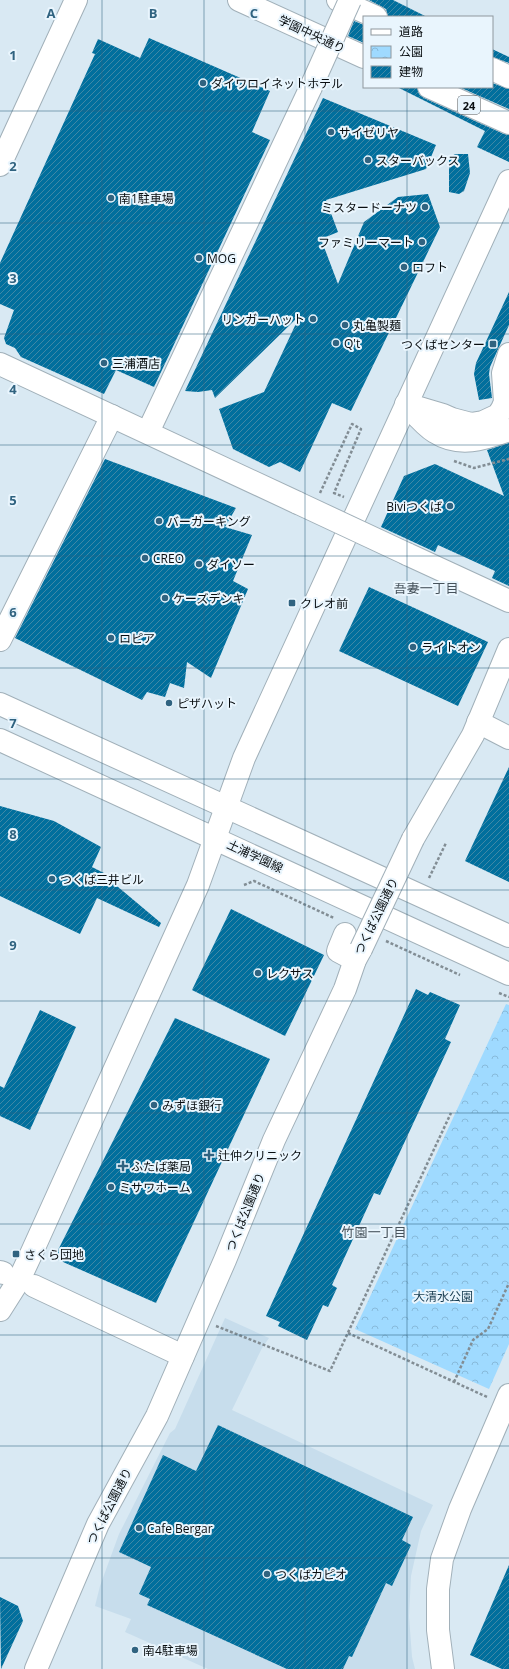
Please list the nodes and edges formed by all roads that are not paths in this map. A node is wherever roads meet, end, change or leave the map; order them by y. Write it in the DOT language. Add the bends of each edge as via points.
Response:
graph roads {
  1 [pos="76,0"];
  2 [pos="239,0"];
  3 [pos="338,0"];
  4 [pos="350,0"];
  5 [pos="374,16"];
  6 [pos="363,57"];
  7 [pos="493,69"];
  8 [pos="509,77"];
  9 [pos="431,88"];
  10 [pos="509,123"];
  11 [pos="0,165"];
  12 [pos="509,181"];
  13 [pos="508,361"];
  14 [pos="0,364"];
  15 [pos="406,404"];
  16 [pos="112,416"];
  17 [pos="509,430"];
  18 [pos="148,432"];
  19 [pos="509,601"];
  20 [pos="0,640"];
  21 [pos="509,650"];
  22 [pos="0,704"];
  23 [pos="478,722"];
  24 [pos="509,738"];
  25 [pos="0,740"];
  26 [pos="226,806"];
  27 [pos="214,838"];
  28 [pos="345,934"];
  29 [pos="509,936"];
  30 [pos="358,954"];
  31 [pos="509,974"];
  32 [pos="34,1286"];
  33 [pos="0,1310"];
  34 [pos="183,1356"];
  35 [pos="499,1396"];
  36 [pos="36,1669"];
  37 [pos="443,1669"];
  1 -- 11 [label="street"];
  2 -- 6 [label="street, 学園中央通り"];
  3 -- 5 [label="street"];
  4 -- 18 [label="street, bridge"];
  7 -- 8 [label="street"];
  9 -- 10 [label="street, 24"];
  12 -- 15 [label="street"];
  13 -- 15 [label="street" via="503,373 502,409 498,415 483,422 471,424"];
  14 -- 16 [label="street"];
  15 -- 17 [label="street" via="435,432 448,438 480,440"];
  15 -- 26 [label="street" via="244,758"];
  16 -- 18 [label="street"];
  16 -- 20 [label="street"];
  18 -- 19 [label="street, bridge"];
  21 -- 23 [label="street, つくば公園通り"];
  22 -- 26 [label="street"];
  23 -- 24 [label="street"];
  23 -- 30 [label="street, つくば公園通り, bridge" via="413,839"];
  25 -- 27 [label="street, 土浦学園線"];
  26 -- 27 [label="street"];
  26 -- 29 [label="street"];
  27 -- 31 [label="street, 土浦学園線"];
  27 -- 33 [label="street" via="198,885 32,1252 19,1280"];
  28 -- 30 [label="street" via="338,951"];
  30 -- 34 [label="street, つくば公園通り" via="345,989 274,1140 226,1260"];
  32 -- 34 [label="street"];
  34 -- 36 [label="street, つくば公園通り" via="157,1416 98,1524"];
  35 -- 37 [label="street" via="442,1559 438,1589 438,1630"];
}
